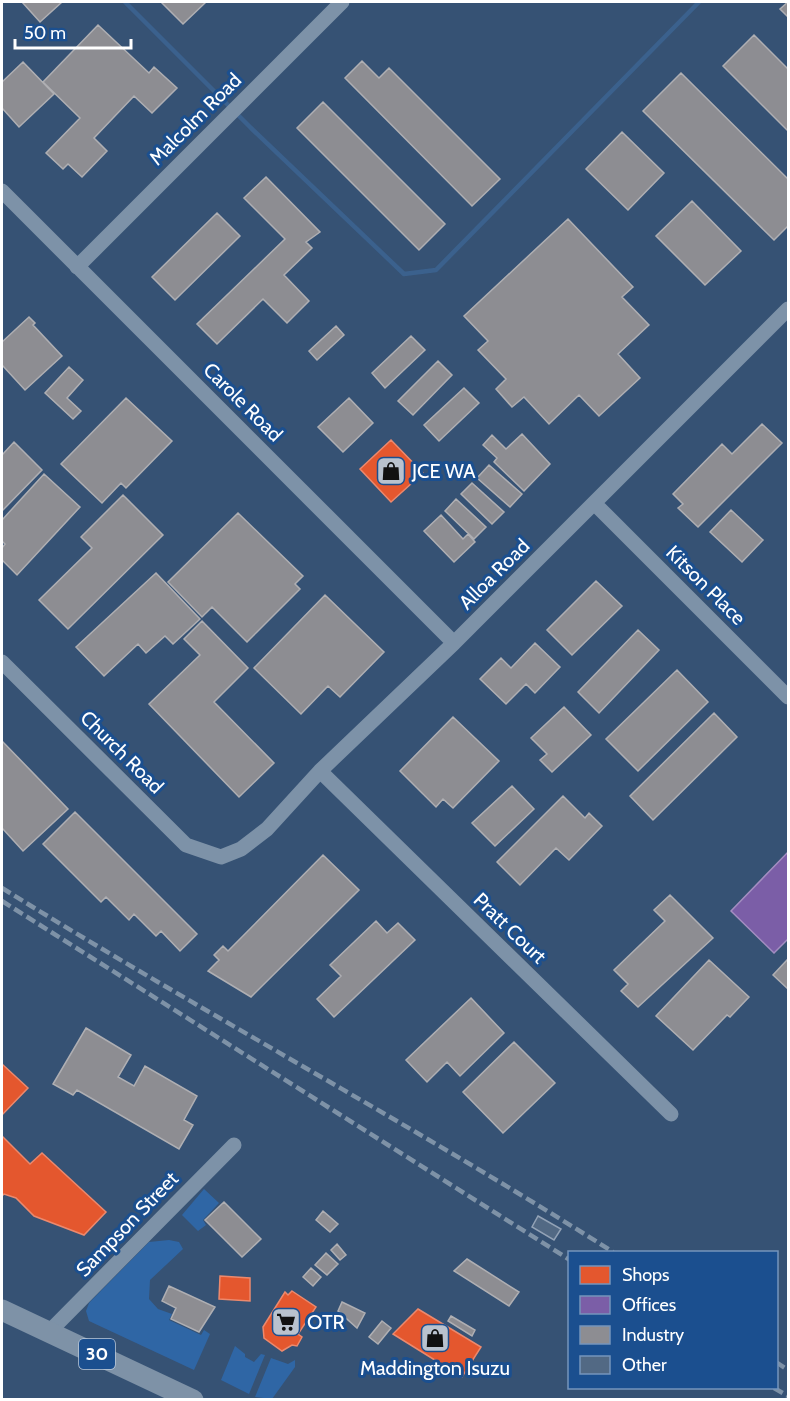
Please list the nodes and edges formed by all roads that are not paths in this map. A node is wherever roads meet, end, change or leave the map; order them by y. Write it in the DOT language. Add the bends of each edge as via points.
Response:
graph roads {
  1 [pos="342,2"];
  2 [pos="2,191"];
  3 [pos="77,267"];
  4 [pos="789,309"];
  5 [pos="594,503"];
  6 [pos="454,643"];
  7 [pos="2,662"];
  8 [pos="789,697"];
  9 [pos="320,771"];
  10 [pos="221,857"];
  11 [pos="671,1114"];
  12 [pos="234,1145"];
  13 [pos="2,1310"];
  14 [pos="50,1332"];
  15 [pos="193,1400"];
  1 -- 3 [label="street, Malcolm Road"];
  2 -- 3 [label="street, Carole Road"];
  3 -- 6 [label="street, Carole Road"];
  4 -- 5 [label="street, Alloa Road"];
  5 -- 6 [label="street, Alloa Road"];
  5 -- 8 [label="street, Kitson Place"];
  6 -- 9 [label="street, Alloa Road"];
  7 -- 10 [label="street, Church Road" via="186,845"];
  9 -- 10 [label="street, Alloa Road" via="267,829 241,849"];
  9 -- 11 [label="street, Pratt Court"];
  12 -- 14 [label="street, Sampson Street"];
  13 -- 14 [label="highway, 30"];
  14 -- 15 [label="highway, 30"];
}
